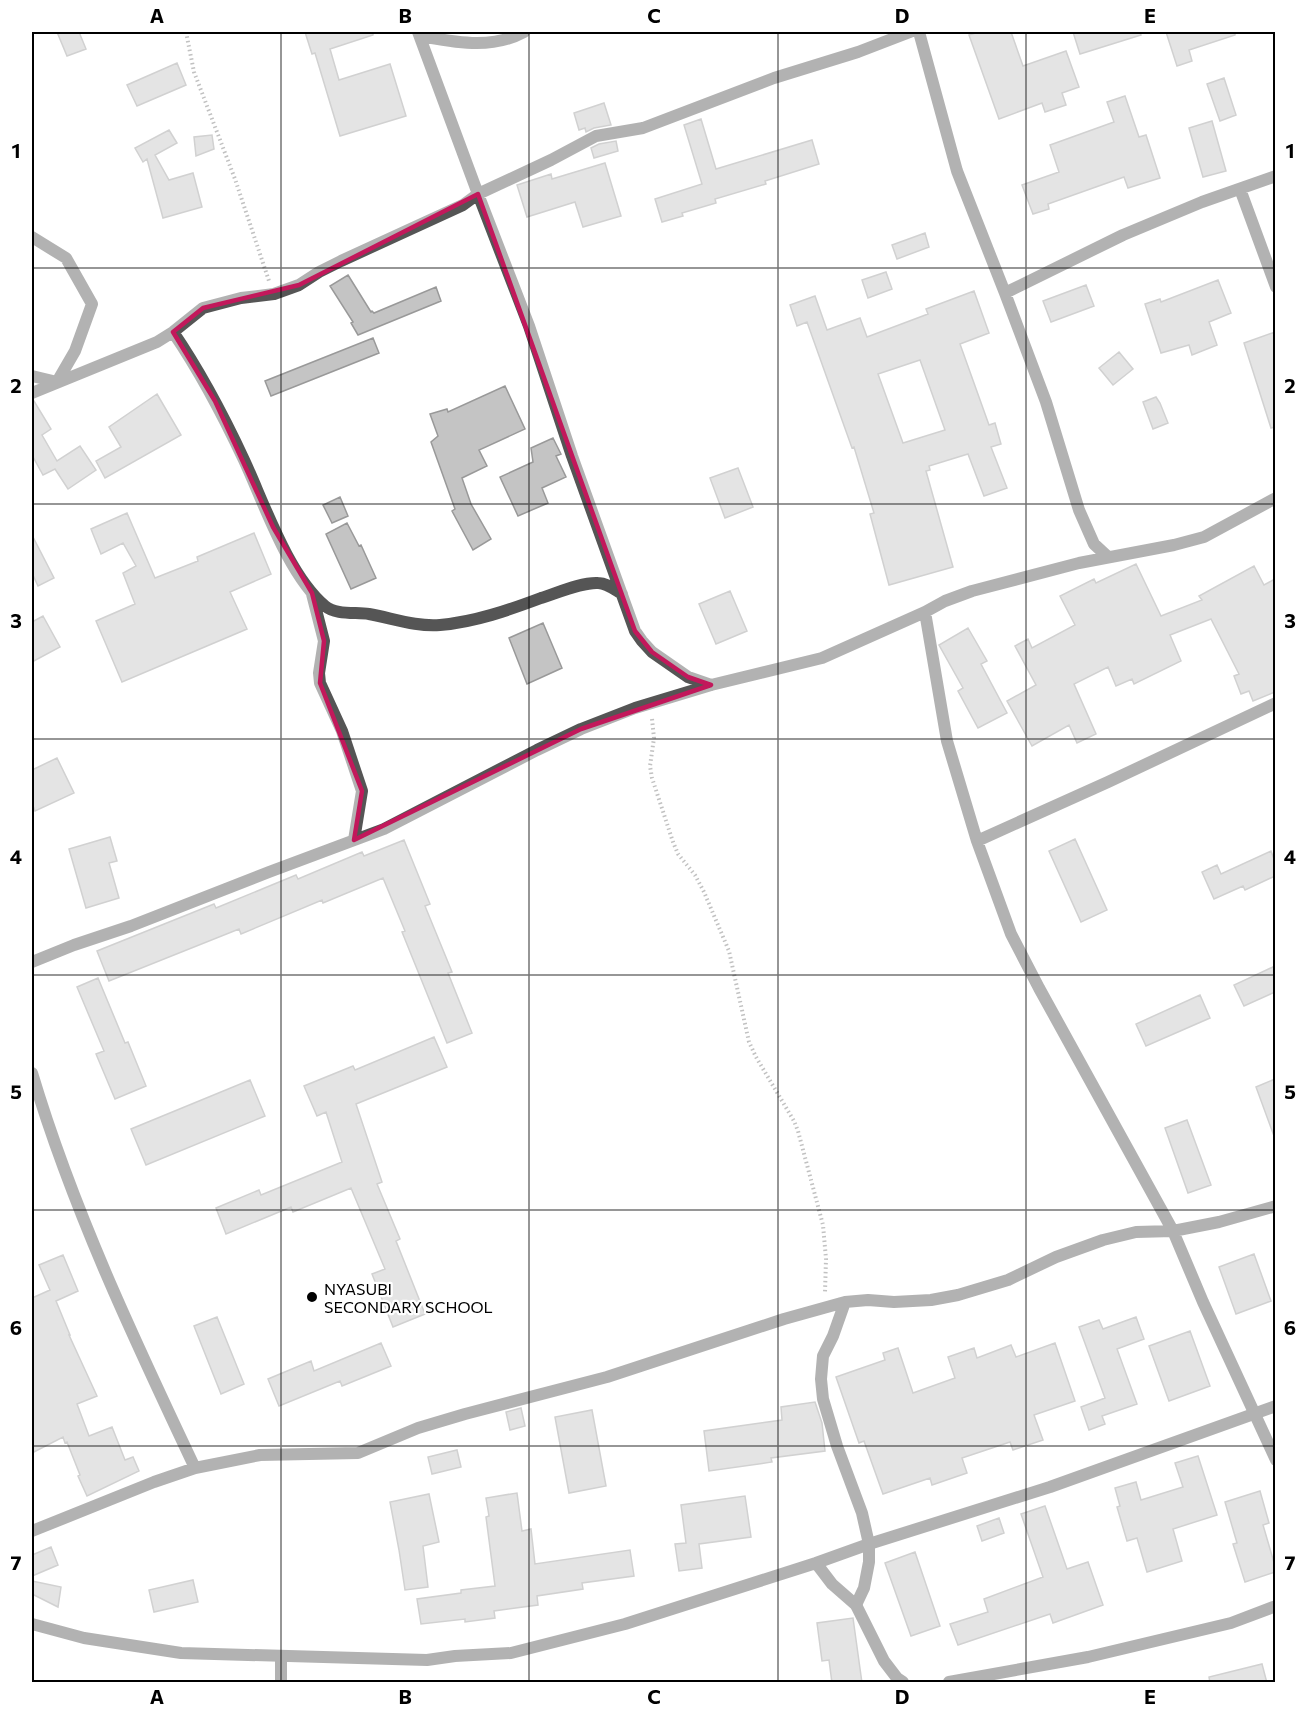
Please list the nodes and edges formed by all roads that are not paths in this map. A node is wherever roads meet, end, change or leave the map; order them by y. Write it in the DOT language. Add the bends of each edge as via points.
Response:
graph roads {
  1 [pos="524,32"];
  2 [pos="910,32"];
  3 [pos="919,32"];
  4 [pos="419,34"];
  5 [pos="1275,176"];
  6 [pos="1240,189"];
  7 [pos="478,194"];
  8 [pos="32,237"];
  9 [pos="1275,287"];
  10 [pos="1005,293"];
  11 [pos="173,332"];
  12 [pos="32,376"];
  13 [pos="57,382"];
  14 [pos="32,393"];
  15 [pos="1275,498"];
  16 [pos="1108,557"];
  17 [pos="312,593"];
  18 [pos="622,594"];
  19 [pos="925,612"];
  20 [pos="711,685"];
  21 [pos="1275,703"];
  22 [pos="354,840"];
  23 [pos="976,841"];
  24 [pos="32,962"];
  25 [pos="32,1073"];
  26 [pos="1275,1206"];
  27 [pos="1173,1231"];
  28 [pos="845,1302"];
  29 [pos="1275,1406"];
  30 [pos="1254,1413"];
  31 [pos="1275,1460"];
  32 [pos="195,1468"];
  33 [pos="32,1531"];
  34 [pos="869,1544"];
  35 [pos="816,1563"];
  36 [pos="856,1605"];
  37 [pos="1275,1606"];
  38 [pos="32,1624"];
  39 [pos="281,1656"];
  40 [pos="899,1681"];
  41 [pos="281,1683"];
  42 [pos="950,1683"];
  1 -- 4 [label="street" via="487,44"];
  2 -- 7 [label="street" via="643,128 596,136"];
  3 -- 10 [label="street" via="957,171"];
  4 -- 7 [label="street"];
  5 -- 6 [label="street"];
  6 -- 9 [label="street"];
  6 -- 10 [label="street" via="1124,235"];
  7 -- 11 [label="street" via="464,205 341,261 299,285 203,308"];
  7 -- 18 [label="street"];
  8 -- 13 [label="street" via="66,258 92,304 75,351"];
  10 -- 16 [label="street" via="1046,402 1079,510 1094,544"];
  11 -- 13 [label="street"];
  11 -- 17 [label="street" via="215,401 273,527"];
  12 -- 13 [label="street"];
  13 -- 14 [label="street"];
  15 -- 16 [label="street" via="1203,537"];
  16 -- 19 [label="street" via="972,591"];
  17 -- 18 [label="street" via="330,610 439,625 501,612 597,583"];
  17 -- 22 [label="street" via="324,641 320,683 342,731 362,791"];
  18 -- 20 [label="street" via="636,631 652,652 688,677"];
  19 -- 20 [label="street" via="822,658"];
  19 -- 23 [label="street" via="947,741"];
  20 -- 22 [label="street" via="580,729 400,822"];
  21 -- 23 [label="street"];
  22 -- 24 [label="street"];
  23 -- 27 [label="street" via="1011,934"];
  25 -- 32 [label="street" via="50,1132 127,1323"];
  26 -- 27 [label="street"];
  27 -- 28 [label="street" via="1136,1232 1103,1240 1008,1280 958,1295 931,1300"];
  27 -- 30 [label="street"];
  28 -- 32 [label="street" via="607,1377 437,1422 358,1453 260,1455"];
  28 -- 34 [label="street" via="823,1356 821,1379 837,1446"];
  29 -- 30 [label="street"];
  30 -- 31 [label="street"];
  30 -- 34 [label="street" via="1050,1487"];
  32 -- 33 [label="street"];
  34 -- 35 [label="street"];
  34 -- 36 [label="street" via="864,1588"];
  35 -- 36 [label="street"];
  35 -- 39 [label="street" via="625,1624 511,1653 427,1660"];
  36 -- 40 [label="street" via="884,1661"];
  37 -- 42 [label="street" via="1231,1623 1088,1657"];
  38 -- 39 [label="street" via="84,1638 181,1653"];
  39 -- 41 [label="street"];
}
